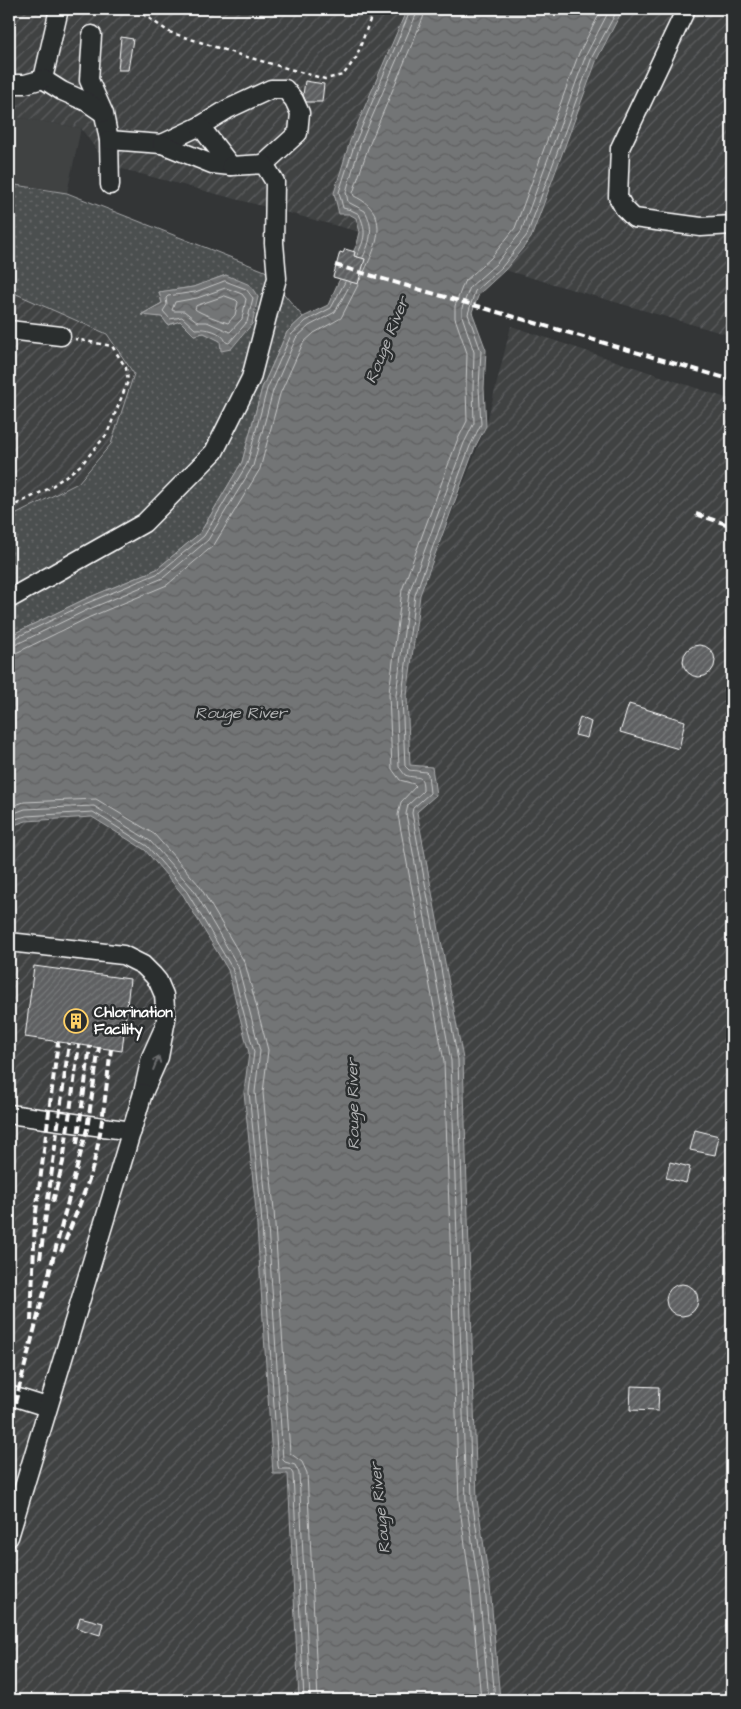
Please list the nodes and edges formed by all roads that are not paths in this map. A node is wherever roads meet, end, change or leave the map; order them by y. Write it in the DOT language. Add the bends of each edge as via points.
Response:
graph roads {
  1 [pos="59,9"];
  2 [pos="686,9"];
  3 [pos="92,35"];
  4 [pos="43,79"];
  5 [pos="9,84"];
  6 [pos="104,114"];
  7 [pos="200,126"];
  8 [pos="109,140"];
  9 [pos="162,144"];
  10 [pos="264,164"];
  11 [pos="231,166"];
  12 [pos="110,184"];
  13 [pos="732,225"];
  14 [pos="9,330"];
  15 [pos="62,336"];
  16 [pos="9,599"];
  17 [pos="9,942"];
  18 [pos="9,1114"];
  19 [pos="132,1131"];
  20 [pos="9,1395"];
  21 [pos="47,1408"];
  22 [pos="9,1537"];
  1 -- 4 [label="lane"];
  2 -- 13 [label="lane" via="620,148 618,197 634,218 700,227"];
  3 -- 6 [label="lane" via="89,80"];
  4 -- 5 [label="lane"];
  4 -- 6 [label="lane"];
  6 -- 8 [label="lane"];
  7 -- 9 [label="lane"];
  7 -- 10 [label="lane" via="271,89 285,90 300,113 298,133"];
  7 -- 11 [label="lane"];
  8 -- 9 [label="lane"];
  8 -- 12 [label="lane"];
  9 -- 11 [label="lane" via="212,164"];
  10 -- 11 [label="lane"];
  10 -- 16 [label="lane" via="275,182 277,278 251,378 214,452 144,523"];
  14 -- 15 [label="lane"];
  17 -- 19 [label="lane" via="131,958 148,969 158,981 164,995 165,1020 151,1057"];
  18 -- 19 [label="lane"];
  19 -- 21 [label="lane"];
  20 -- 21 [label="lane"];
  21 -- 22 [label="lane"];
}
